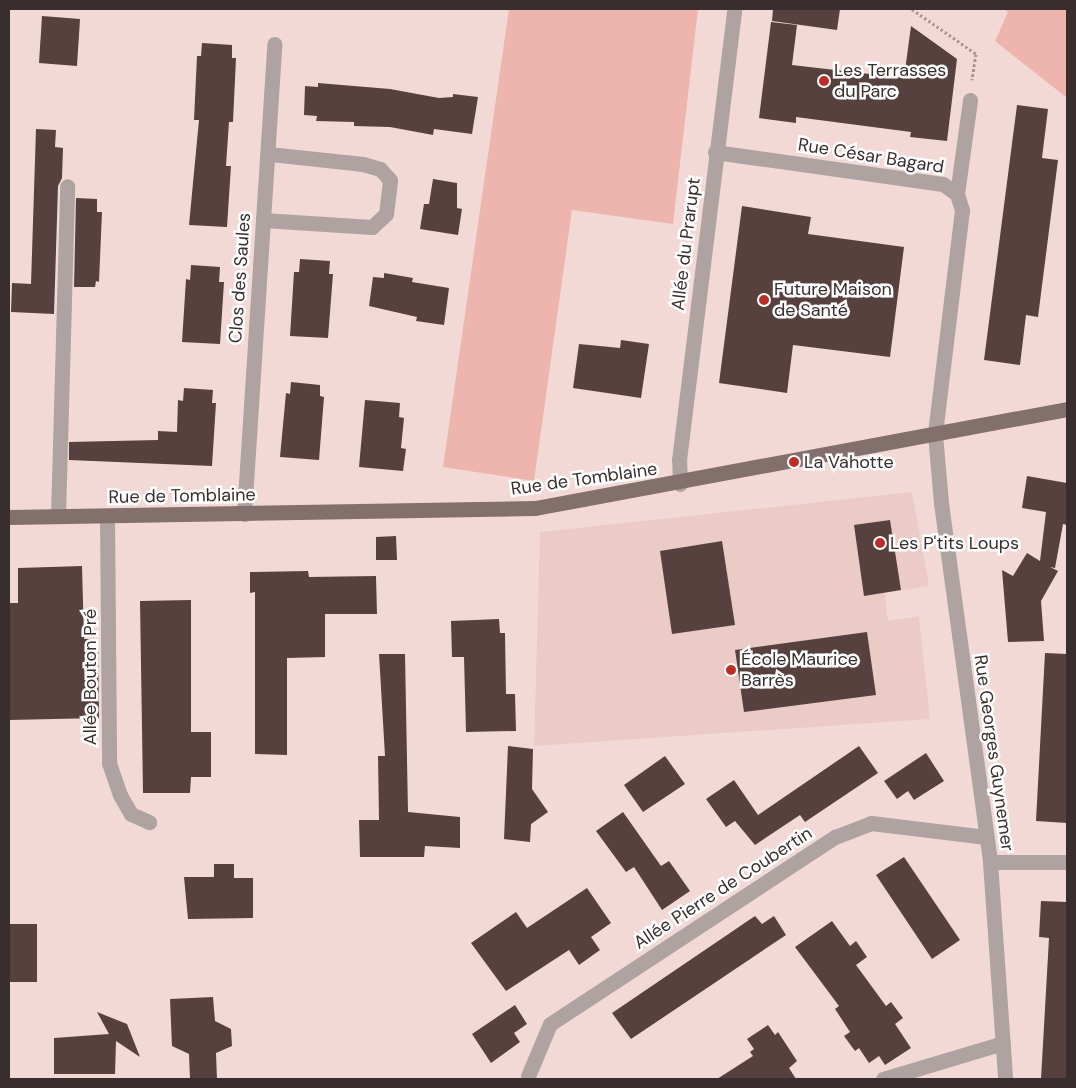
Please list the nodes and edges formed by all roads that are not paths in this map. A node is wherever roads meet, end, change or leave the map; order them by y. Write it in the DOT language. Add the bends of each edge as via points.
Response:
graph roads {
  1 [pos="734,9"];
  2 [pos="274,44"];
  3 [pos="970,100"];
  4 [pos="715,152"];
  5 [pos="269,154"];
  6 [pos="68,186"];
  7 [pos="957,194"];
  8 [pos="263,220"];
  9 [pos="1067,409"];
  10 [pos="935,434"];
  11 [pos="680,484"];
  12 [pos="244,514"];
  13 [pos="58,516"];
  14 [pos="107,516"];
  15 [pos="9,517"];
  16 [pos="149,822"];
  17 [pos="986,838"];
  18 [pos="990,862"];
  19 [pos="1067,862"];
  20 [pos="1003,1044"];
  21 [pos="528,1076"];
  22 [pos="883,1079"];
  23 [pos="1005,1079"];
  1 -- 4 [label="street, Allée du Prarupt"];
  2 -- 5 [label="street, Clos des Saules"];
  3 -- 7 [label="street"];
  4 -- 7 [label="street, Rue César Bagard" via="944,184"];
  4 -- 11 [label="street, Allée du Prarupt" via="679,460"];
  5 -- 8 [label="street, Clos des Saules"];
  5 -- 8 [label="street" via="363,164 380,169 390,180 386,214 372,227"];
  6 -- 13 [label="street"];
  7 -- 10 [label="street, Rue César Bagard" via="962,210"];
  8 -- 12 [label="street, Clos des Saules"];
  9 -- 10 [label="main road, Rue de Tomblaine"];
  10 -- 11 [label="main road, Rue de Tomblaine"];
  10 -- 17 [label="street, Rue Georges Guynemer" via="942,512"];
  11 -- 12 [label="main road, Rue de Tomblaine" via="535,508"];
  12 -- 14 [label="main road, Rue de Tomblaine"];
  13 -- 14 [label="main road, Rue de Tomblaine"];
  13 -- 15 [label="main road, Rue de Tomblaine"];
  14 -- 16 [label="street, Allée Bouton Pré" via="109,763 120,795 131,814"];
  17 -- 18 [label="street, Rue Georges Guynemer"];
  17 -- 21 [label="street, Allée Pierre de Coubertin" via="871,823 835,837 550,1024"];
  18 -- 19 [label="street"];
  18 -- 20 [label="street, Rue Georges Guynemer"];
  20 -- 22 [label="street"];
  20 -- 23 [label="street, Rue Georges Guynemer"];
}
